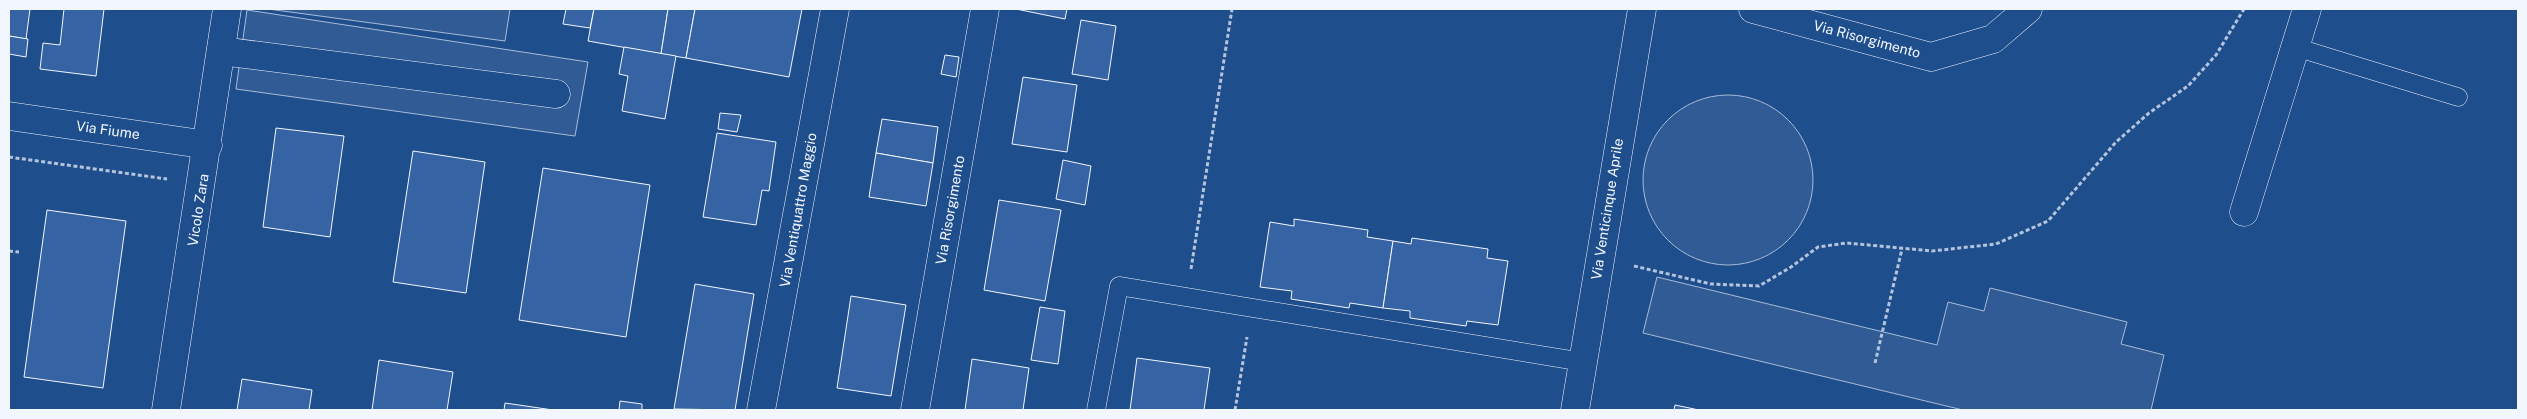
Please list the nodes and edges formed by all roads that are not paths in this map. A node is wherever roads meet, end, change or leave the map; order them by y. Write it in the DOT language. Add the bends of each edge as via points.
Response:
graph roads {
  1 [pos="227,9"];
  2 [pos="835,9"];
  3 [pos="986,9"];
  4 [pos="1642,9"];
  5 [pos="1753,9"];
  6 [pos="2028,9"];
  7 [pos="2307,9"];
  8 [pos="2295,46"];
  9 [pos="221,51"];
  10 [pos="556,94"];
  11 [pos="2458,97"];
  12 [pos="9,116"];
  13 [pos="208,145"];
  14 [pos="2244,212"];
  15 [pos="1583,362"];
  16 [pos="166,410"];
  17 [pos="761,410"];
  18 [pos="915,410"];
  19 [pos="1096,410"];
  20 [pos="1575,410"];
  1 -- 9 [label="street, Vicolo Zara"];
  2 -- 17 [label="street, Via Ventiquattro Maggio"];
  3 -- 18 [label="street, Via Risorgimento"];
  4 -- 15 [label="street, Via Venticinque Aprile"];
  5 -- 6 [label="street, Via Risorgimento" via="1931,57 1993,40"];
  7 -- 8 [label="street"];
  8 -- 11 [label="lane"];
  8 -- 14 [label="street"];
  9 -- 10 [label="street"];
  9 -- 13 [label="street, Vicolo Zara"];
  12 -- 13 [label="street, Via Fiume"];
  13 -- 16 [label="street, Vicolo Zara"];
  15 -- 19 [label="lane" via="1119,286"];
  15 -- 20 [label="street, Via Venticinque Aprile"];
}
